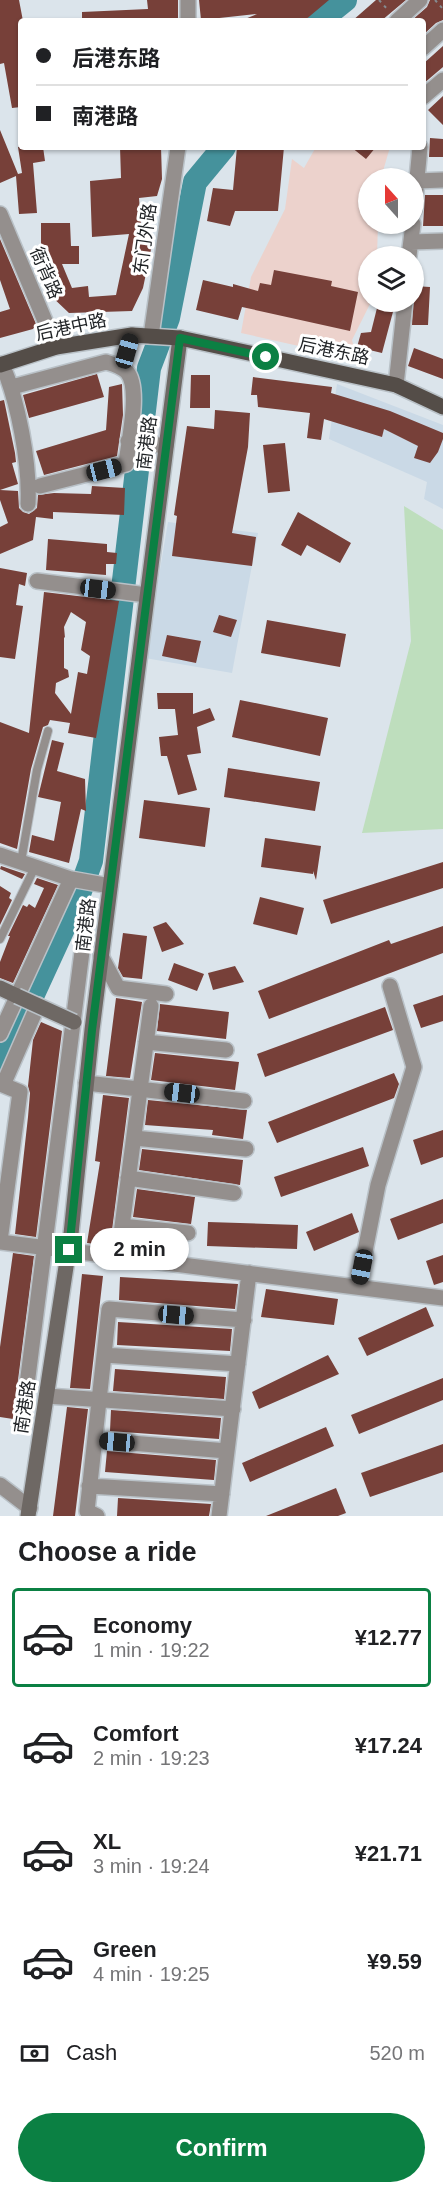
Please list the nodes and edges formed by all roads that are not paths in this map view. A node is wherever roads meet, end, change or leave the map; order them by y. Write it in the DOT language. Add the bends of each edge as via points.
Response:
graph roads {
  1 [pos="188,0"];
  2 [pos="420,0"];
  3 [pos="188,18"];
  4 [pos="400,18"];
  5 [pos="443,30"];
  6 [pos="426,45"];
  7 [pos="443,80"];
  8 [pos="426,94"];
  9 [pos="178,150"];
  10 [pos="420,150"];
  11 [pos="418,168"];
  12 [pos="443,180"];
  13 [pos="424,181"];
  14 [pos="0,214"];
  15 [pos="443,241"];
  16 [pos="422,246"];
  17 [pos="404,312"];
  18 [pos="132,335"];
  19 [pos="151,336"];
  20 [pos="179,338"];
  21 [pos="56,347"];
  22 [pos="1,364"];
  23 [pos="122,368"];
  24 [pos="396,384"];
  25 [pos="12,387"];
  26 [pos="443,407"];
  27 [pos="128,441"];
  28 [pos="165,446"];
  29 [pos="40,486"];
  30 [pos="28,504"];
  31 [pos="37,581"];
  32 [pos="147,595"];
  33 [pos="48,731"];
  34 [pos="0,855"];
  35 [pos="28,864"];
  36 [pos="71,879"];
  37 [pos="110,885"];
  38 [pos="84,936"];
  39 [pos="0,939"];
  40 [pos="101,957"];
  41 [pos="390,986"];
  42 [pos="0,988"];
  43 [pos="166,994"];
  44 [pos="17,996"];
  45 [pos="38,1005"];
  46 [pos="151,1006"];
  47 [pos="92,1030"];
  48 [pos="0,1034"];
  49 [pos="146,1042"];
  50 [pos="226,1050"];
  51 [pos="86,1083"];
  52 [pos="140,1088"];
  53 [pos="244,1101"];
  54 [pos="134,1138"];
  55 [pos="246,1149"];
  56 [pos="128,1178"];
  57 [pos="234,1193"];
  58 [pos="122,1226"];
  59 [pos="188,1233"];
  60 [pos="0,1241"];
  61 [pos="45,1247"];
  62 [pos="69,1250"];
  63 [pos="118,1257"];
  64 [pos="249,1273"];
  65 [pos="358,1287"];
  66 [pos="443,1298"];
  67 [pos="244,1320"];
  68 [pos="104,1355"];
  69 [pos="238,1364"];
  70 [pos="47,1396"];
  71 [pos="99,1400"];
  72 [pos="233,1409"];
  73 [pos="22,1424"];
  74 [pos="94,1440"];
  75 [pos="227,1451"];
  76 [pos="0,1485"];
  77 [pos="89,1486"];
  78 [pos="222,1494"];
  79 [pos="29,1512"];
  80 [pos="97,1516"];
  81 [pos="219,1516"];
  1 -- 3 [label="street"];
  2 -- 4 [label="street"];
  5 -- 6 [label="street"];
  7 -- 8 [label="street"];
  9 -- 19 [label="street, 东门外路"];
  10 -- 11 [label="street"];
  12 -- 13 [label="street"];
  14 -- 21 [label="street, 衙背路"];
  15 -- 16 [label="street"];
  17 -- 24 [label="street"];
  18 -- 19 [label="main road, 后港中路"];
  18 -- 21 [label="main road, 后港中路"];
  18 -- 23 [label="street"];
  19 -- 20 [label="main road, 后港中路"];
  20 -- 24 [label="main road, 后港东路"];
  20 -- 28 [label="street, 南港路"];
  21 -- 22 [label="main road, 后港中路"];
  22 -- 25 [label="street"];
  23 -- 25 [label="street" via="106,362"];
  23 -- 27 [label="street" via="134,390"];
  24 -- 26 [label="main road, 后港东路"];
  25 -- 30 [label="street" via="29,481"];
  27 -- 28 [label="street"];
  27 -- 29 [label="street" via="126,464"];
  28 -- 32 [label="street, 南港路"];
  31 -- 32 [label="street"];
  32 -- 37 [label="street, 南港路"];
  33 -- 35 [label="lane" via="37,770"];
  34 -- 35 [label="street"];
  35 -- 36 [label="street"];
  35 -- 39 [label="lane"];
  36 -- 37 [label="street"];
  36 -- 44 [label="street"];
  37 -- 40 [label="street, 南港路"];
  38 -- 61 [label="street"];
  40 -- 43 [label="street" via="118,988"];
  40 -- 47 [label="street, 南港路"];
  41 -- 65 [label="street" via="414,1067 378,1185"];
  42 -- 44 [label="street"];
  44 -- 45 [label="street, bridge"];
  44 -- 48 [label="street"];
  45 -- 47 [label="street, bridge"];
  45 -- 60 [label="street" via="3,1084 20,1092"];
  46 -- 49 [label="street"];
  47 -- 51 [label="street, 南港路"];
  49 -- 50 [label="street"];
  49 -- 52 [label="street"];
  51 -- 52 [label="street"];
  51 -- 62 [label="street, 南港路"];
  52 -- 53 [label="street"];
  52 -- 54 [label="street"];
  54 -- 55 [label="street"];
  54 -- 56 [label="street"];
  56 -- 57 [label="street"];
  56 -- 58 [label="street"];
  58 -- 59 [label="street"];
  58 -- 63 [label="street"];
  60 -- 61 [label="street"];
  61 -- 62 [label="street"];
  61 -- 73 [label="street"];
  62 -- 63 [label="street"];
  62 -- 70 [label="street, 南港路"];
  63 -- 64 [label="street"];
  64 -- 65 [label="street"];
  64 -- 67 [label="street"];
  65 -- 66 [label="street"];
  67 -- 68 [label="street" via="109,1310"];
  67 -- 69 [label="street"];
  68 -- 69 [label="street"];
  68 -- 71 [label="street"];
  69 -- 72 [label="street"];
  70 -- 71 [label="street"];
  70 -- 79 [label="street, 南港路"];
  71 -- 72 [label="street"];
  71 -- 74 [label="street"];
  72 -- 75 [label="street"];
  74 -- 75 [label="street"];
  74 -- 77 [label="street"];
  75 -- 78 [label="street"];
  76 -- 79 [label="street"];
  77 -- 78 [label="street"];
  77 -- 80 [label="street" via="87,1511"];
  78 -- 81 [label="street"];
}
